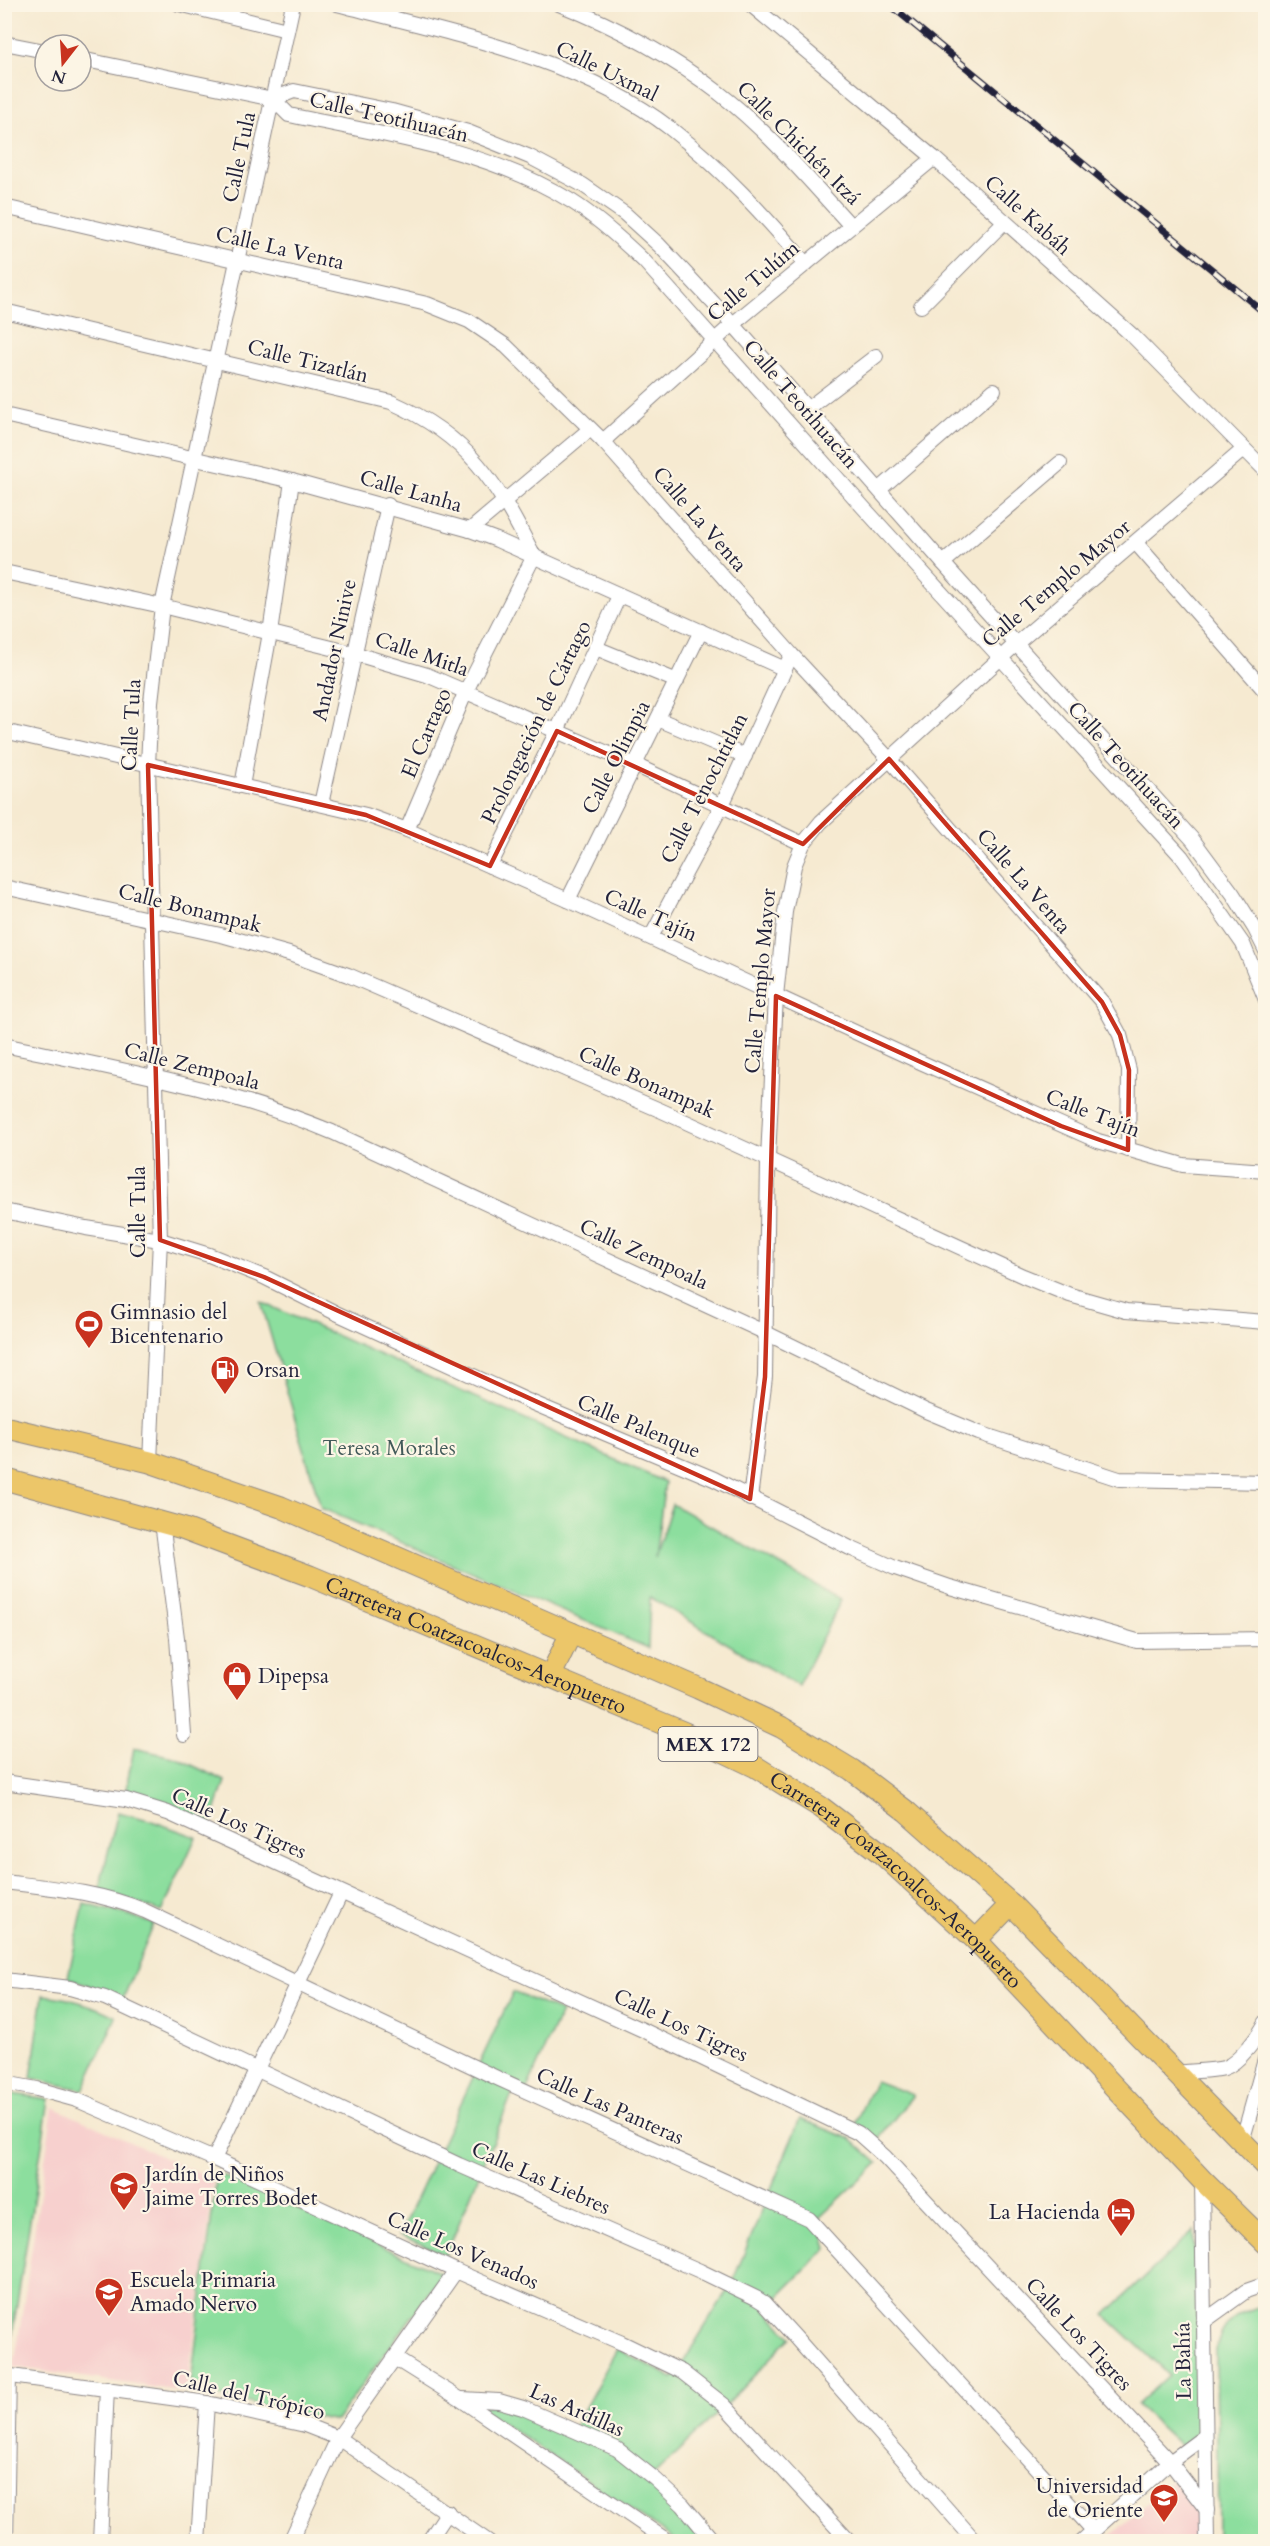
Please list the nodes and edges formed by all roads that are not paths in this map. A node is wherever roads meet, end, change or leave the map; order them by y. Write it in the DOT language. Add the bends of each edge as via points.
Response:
graph roads {
  1 [pos="179,4"];
  2 [pos="293,4"];
  3 [pos="337,4"];
  4 [pos="559,4"];
  5 [pos="750,4"];
  6 [pos="287,30"];
  7 [pos="4,43"];
  8 [pos="33,49"];
  9 [pos="93,62"];
  10 [pos="273,99"];
  11 [pos="530,157"];
  12 [pos="934,158"];
  13 [pos="523,177"];
  14 [pos="4,207"];
  15 [pos="1004,222"];
  16 [pos="851,226"];
  17 [pos="239,260"];
  18 [pos="806,264"];
  19 [pos="921,306"];
  20 [pos="4,311"];
  21 [pos="733,324"];
  22 [pos="715,339"];
  23 [pos="876,356"];
  24 [pos="216,360"];
  25 [pos="994,390"];
  26 [pos="807,409"];
  27 [pos="4,415"];
  28 [pos="590,429"];
  29 [pos="603,441"];
  30 [pos="1244,449"];
  31 [pos="195,458"];
  32 [pos="1060,463"];
  33 [pos="1266,471"];
  34 [pos="292,481"];
  35 [pos="880,489"];
  36 [pos="504,499"];
  37 [pos="388,505"];
  38 [pos="470,530"];
  39 [pos="1136,543"];
  40 [pos="534,556"];
  41 [pos="944,563"];
  42 [pos="4,572"];
  43 [pos="619,596"];
  44 [pos="162,606"];
  45 [pos="701,631"];
  46 [pos="270,633"];
  47 [pos="1017,643"];
  48 [pos="596,648"];
  49 [pos="356,654"];
  50 [pos="792,655"];
  51 [pos="1001,657"];
  52 [pos="785,669"];
  53 [pos="677,681"];
  54 [pos="466,691"];
  55 [pos="1266,692"];
  56 [pos="658,719"];
  57 [pos="4,731"];
  58 [pos="557,731"];
  59 [pos="745,756"];
  60 [pos="890,759"];
  61 [pos="148,765"];
  62 [pos="635,765"];
  63 [pos="242,786"];
  64 [pos="321,804"];
  65 [pos="722,805"];
  66 [pos="407,830"];
  67 [pos="803,844"];
  68 [pos="490,866"];
  69 [pos="4,887"];
  70 [pos="568,900"];
  71 [pos="153,920"];
  72 [pos="651,938"];
  73 [pos="1266,951"];
  74 [pos="776,996"];
  75 [pos="1266,1000"];
  76 [pos="4,1045"];
  77 [pos="158,1078"];
  78 [pos="1128,1150"];
  79 [pos="768,1158"];
  80 [pos="1266,1171"];
  81 [pos="4,1211"];
  82 [pos="160,1240"];
  83 [pos="1266,1322"];
  84 [pos="766,1333"];
  85 [pos="4,1427"];
  86 [pos="150,1462"];
  87 [pos="4,1479"];
  88 [pos="1266,1482"];
  89 [pos="750,1499"];
  90 [pos="162,1522"];
  91 [pos="571,1633"];
  92 [pos="1266,1639"];
  93 [pos="550,1677"];
  94 [pos="183,1735"];
  95 [pos="4,1782"];
  96 [pos="4,1882"];
  97 [pos="341,1893"];
  98 [pos="1011,1904"];
  99 [pos="976,1940"];
  100 [pos="4,1980"];
  101 [pos="297,1983"];
  102 [pos="1266,2022"];
  103 [pos="1266,2056"];
  104 [pos="256,2069"];
  105 [pos="1175,2073"];
  106 [pos="4,2083"];
  107 [pos="1242,2142"];
  108 [pos="214,2159"];
  109 [pos="1266,2166"];
  110 [pos="1202,2180"];
  111 [pos="1266,2243"];
  112 [pos="456,2271"];
  113 [pos="1266,2284"];
  114 [pos="1203,2322"];
  115 [pos="396,2359"];
  116 [pos="7,2375"];
  117 [pos="107,2388"];
  118 [pos="460,2399"];
  119 [pos="207,2403"];
  120 [pos="1205,2436"];
  121 [pos="338,2438"];
  122 [pos="1170,2462"];
  123 [pos="1207,2510"];
  124 [pos="448,2512"];
  125 [pos="1093,2530"];
  126 [pos="6,2541"];
  127 [pos="100,2541"];
  128 [pos="198,2541"];
  129 [pos="290,2541"];
  130 [pos="428,2541"];
  131 [pos="489,2541"];
  132 [pos="669,2541"];
  133 [pos="714,2541"];
  134 [pos="850,2541"];
  135 [pos="976,2541"];
  136 [pos="1081,2541"];
  137 [pos="1207,2541"];
  1 -- 6 [label="street"];
  2 -- 6 [label="street, Calle Tula"];
  3 -- 18 [label="street, Calle Uxmal" via="486,43 560,68 627,100 670,129 718,171"];
  4 -- 16 [label="street, Calle Chichén Itzá" via="611,25 669,57 720,93 768,137"];
  5 -- 12 [label="street, Calle Kabáh"];
  6 -- 10 [label="street, Calle Tula"];
  7 -- 8 [label="street"];
  9 -- 10 [label="street"];
  10 -- 11 [label="street, Calle Teotihuacán" via="294,91 392,111 468,132"];
  10 -- 13 [label="street, Calle Teotihuacán" via="289,115 462,154"];
  10 -- 17 [label="street, Calle Tula"];
  11 -- 13 [label="street"];
  11 -- 21 [label="street, Calle Teotihuacán" via="626,214"];
  12 -- 15 [label="street, Calle Kabáh"];
  12 -- 16 [label="street, Calle Tulúm"];
  13 -- 22 [label="street, Calle Teotihuacán" via="570,201 612,231 645,261"];
  14 -- 17 [label="street, Calle La Venta"];
  15 -- 19 [label="street"];
  15 -- 30 [label="street, Calle Kabáh" via="1133,336"];
  16 -- 18 [label="street, Calle Tulúm"];
  17 -- 24 [label="street, Calle Tula"];
  17 -- 28 [label="street, Calle La Venta" via="427,304 469,321 506,346"];
  18 -- 21 [label="street, Calle Tulúm"];
  20 -- 24 [label="street, Calle Tizatlán"];
  21 -- 22 [label="street, Calle Tulúm"];
  21 -- 26 [label="street, Calle Teotihuacán"];
  22 -- 29 [label="street, Calle Tulúm"];
  22 -- 51 [label="street, Calle Teotihuacán"];
  23 -- 26 [label="street"];
  24 -- 31 [label="street, Calle Tula"];
  24 -- 36 [label="street, Calle Tizatlán" via="391,402 412,412 436,425 465,451 487,473"];
  25 -- 35 [label="street"];
  26 -- 35 [label="street, Calle Teotihuacán"];
  27 -- 31 [label="street, Calle Lanha"];
  28 -- 29 [label="street, Calle La Venta"];
  28 -- 36 [label="street"];
  29 -- 50 [label="street, Calle La Venta"];
  30 -- 33 [label="street, Calle Kabáh"];
  30 -- 39 [label="street, Calle Templo Mayor"];
  31 -- 34 [label="street, Calle Lanha"];
  31 -- 44 [label="street, Calle Tula"];
  32 -- 41 [label="street"];
  34 -- 37 [label="street, Calle Lanha"];
  34 -- 46 [label="street"];
  35 -- 41 [label="street, Calle Teotihuacán"];
  36 -- 38 [label="street"];
  36 -- 40 [label="street, Calle Tizatlán"];
  37 -- 38 [label="street, Calle Lanha"];
  37 -- 49 [label="street, Andador Ninive"];
  38 -- 40 [label="street, Calle Lanha"];
  39 -- 47 [label="street, Calle Templo Mayor"];
  39 -- 55 [label="street"];
  40 -- 43 [label="street, Calle Lanha"];
  40 -- 54 [label="street, El Cartago"];
  41 -- 47 [label="street, Calle Teotihuacán"];
  42 -- 44 [label="street, Calle Mitla"];
  43 -- 45 [label="street, Calle Lanha"];
  43 -- 48 [label="street, Prolongación de Cártago"];
  44 -- 46 [label="street, Calle Mitla"];
  44 -- 61 [label="street, Calle Tula"];
  45 -- 52 [label="street, Calle Lanha"];
  45 -- 53 [label="street, Calle Olimpia"];
  46 -- 49 [label="street, Calle Mitla"];
  46 -- 63 [label="street"];
  47 -- 51 [label="street, Calle Templo Mayor"];
  47 -- 73 [label="street, Calle Teotihuacán" via="1193,840 1233,894"];
  48 -- 53 [label="street"];
  48 -- 58 [label="street, Prolongación de Cártago"];
  49 -- 54 [label="street, Calle Mitla"];
  49 -- 64 [label="street, Andador Ninive"];
  50 -- 52 [label="street, Calle Tenochtitlan"];
  50 -- 60 [label="street, Calle La Venta"];
  51 -- 60 [label="street, Calle Templo Mayor"];
  51 -- 75 [label="street, Calle Teotihuacán" via="1182,857 1243,944"];
  52 -- 59 [label="street, Calle Tenochtitlan"];
  53 -- 56 [label="street, Calle Olimpia"];
  54 -- 58 [label="street, Calle Mitla"];
  54 -- 66 [label="street, El Cartago"];
  56 -- 59 [label="street"];
  56 -- 62 [label="street, Calle Olimpia"];
  57 -- 61 [label="street, Calle Tajín"];
  58 -- 62 [label="street, Calle Mitla"];
  58 -- 68 [label="street, Prolongación de Cártago"];
  59 -- 65 [label="street, Calle Tenochtitlan"];
  60 -- 67 [label="street, Calle Templo Mayor" via="821,822"];
  60 -- 78 [label="street, Calle La Venta" via="1102,1002 1120,1035 1129,1070"];
  61 -- 63 [label="street, Calle Tajín"];
  61 -- 71 [label="street, Calle Tula"];
  62 -- 65 [label="street, Calle Mitla"];
  62 -- 70 [label="street, Calle Olimpia"];
  63 -- 64 [label="street, Calle Tajín"];
  64 -- 66 [label="street, Calle Tajín"];
  65 -- 67 [label="street, Calle Mitla"];
  65 -- 72 [label="street, Calle Tenochtitlan"];
  66 -- 68 [label="street, Calle Tajín"];
  67 -- 74 [label="street, Calle Templo Mayor" via="788,888"];
  68 -- 70 [label="street, Calle Tajín"];
  69 -- 71 [label="street, Calle Bonampak"];
  70 -- 72 [label="street, Calle Tajín"];
  71 -- 77 [label="street, Calle Tula"];
  71 -- 79 [label="street, Calle Bonampak" via="289,954 348,975"];
  72 -- 74 [label="street, Calle Tajín"];
  74 -- 78 [label="street, Calle Tajín" via="1061,1126"];
  74 -- 79 [label="street, Calle Templo Mayor"];
  76 -- 77 [label="street, Calle Zempoala"];
  77 -- 82 [label="street, Calle Tula"];
  77 -- 84 [label="street, Calle Zempoala" via="282,1111"];
  78 -- 80 [label="street, Calle Tajín" via="1183,1165"];
  79 -- 83 [label="street, Calle Bonampak" via="1070,1296 1126,1311"];
  79 -- 84 [label="street, Calle Templo Mayor"];
  81 -- 82 [label="street, Calle Palenque"];
  82 -- 86 [label="street, Calle Tula"];
  82 -- 89 [label="street, Calle Palenque" via="264,1277 538,1405 714,1479"];
  84 -- 88 [label="street, Calle Zempoala" via="979,1434 1119,1479"];
  84 -- 89 [label="street, Calle Templo Mayor" via="765,1377"];
  85 -- 86 [label="main road, MEX 172"];
  86 -- 91 [label="main road, MEX 172" via="281,1508"];
  87 -- 90 [label="main road, Carretera Coatzacoalcos-Aeropuerto / MEX 172"];
  89 -- 92 [label="street, Calle Palenque" via="895,1568 1137,1641"];
  90 -- 93 [label="main road, Carretera Coatzacoalcos-Aeropuerto / MEX 172" via="310,1576"];
  90 -- 94 [label="street" via="177,1638"];
  91 -- 93 [label="main road"];
  91 -- 98 [label="main road, MEX 172" via="781,1727 842,1764 906,1811"];
  93 -- 99 [label="main road, Carretera Coatzacoalcos-Aeropuerto / MEX 172" via="746,1762 804,1796 881,1853"];
  95 -- 97 [label="street, Calle Los Tigres" via="152,1807"];
  96 -- 101 [label="street, Calle Las Panteras" via="123,1902"];
  97 -- 101 [label="street"];
  97 -- 122 [label="street, Calle Los Tigres" via="675,2045 864,2137"];
  98 -- 99 [label="main road"];
  98 -- 105 [label="main road, MEX 172"];
  99 -- 110 [label="main road, Carretera Coatzacoalcos-Aeropuerto / MEX 172"];
  100 -- 104 [label="street, Calle Las Liebres" via="90,1992"];
  101 -- 104 [label="street"];
  101 -- 125 [label="street, Calle Las Panteras" via="809,2219"];
  102 -- 105 [label="street" via="1240,2056 1224,2067"];
  103 -- 107 [label="street"];
  104 -- 108 [label="street"];
  104 -- 135 [label="street, Calle Las Liebres" via="764,2303"];
  105 -- 107 [label="main road, MEX 172"];
  106 -- 108 [label="street, Calle Los Venados" via="77,2100"];
  107 -- 109 [label="main road, MEX 172"];
  108 -- 112 [label="street, Calle Los Venados"];
  110 -- 111 [label="main road, Carretera Coatzacoalcos-Aeropuerto / MEX 172"];
  110 -- 114 [label="street, La Bahía"];
  112 -- 115 [label="street"];
  112 -- 134 [label="street, Calle Los Venados" via="682,2372 724,2405"];
  113 -- 114 [label="street" via="1246,2291"];
  114 -- 120 [label="street, La Bahía"];
  115 -- 118 [label="street, Las Ardillas"];
  115 -- 121 [label="street"];
  116 -- 117 [label="street, Calle del Trópico"];
  116 -- 126 [label="street"];
  117 -- 119 [label="street, Calle del Trópico"];
  117 -- 127 [label="street"];
  118 -- 132 [label="street, Las Ardillas"];
  118 -- 133 [label="street, Las Ardillas" via="499,2401 523,2408 617,2449 683,2505"];
  119 -- 121 [label="street, Calle del Trópico" via="305,2425"];
  119 -- 128 [label="street"];
  120 -- 122 [label="street"];
  120 -- 123 [label="street, La Bahía"];
  121 -- 124 [label="street, Calle del Trópico"];
  121 -- 129 [label="street"];
  122 -- 123 [label="street, Calle Los Tigres"];
  122 -- 125 [label="street"];
  123 -- 137 [label="street, La Bahía"];
  124 -- 130 [label="street"];
  124 -- 131 [label="street, Calle del Trópico"];
  125 -- 136 [label="street"];
}
